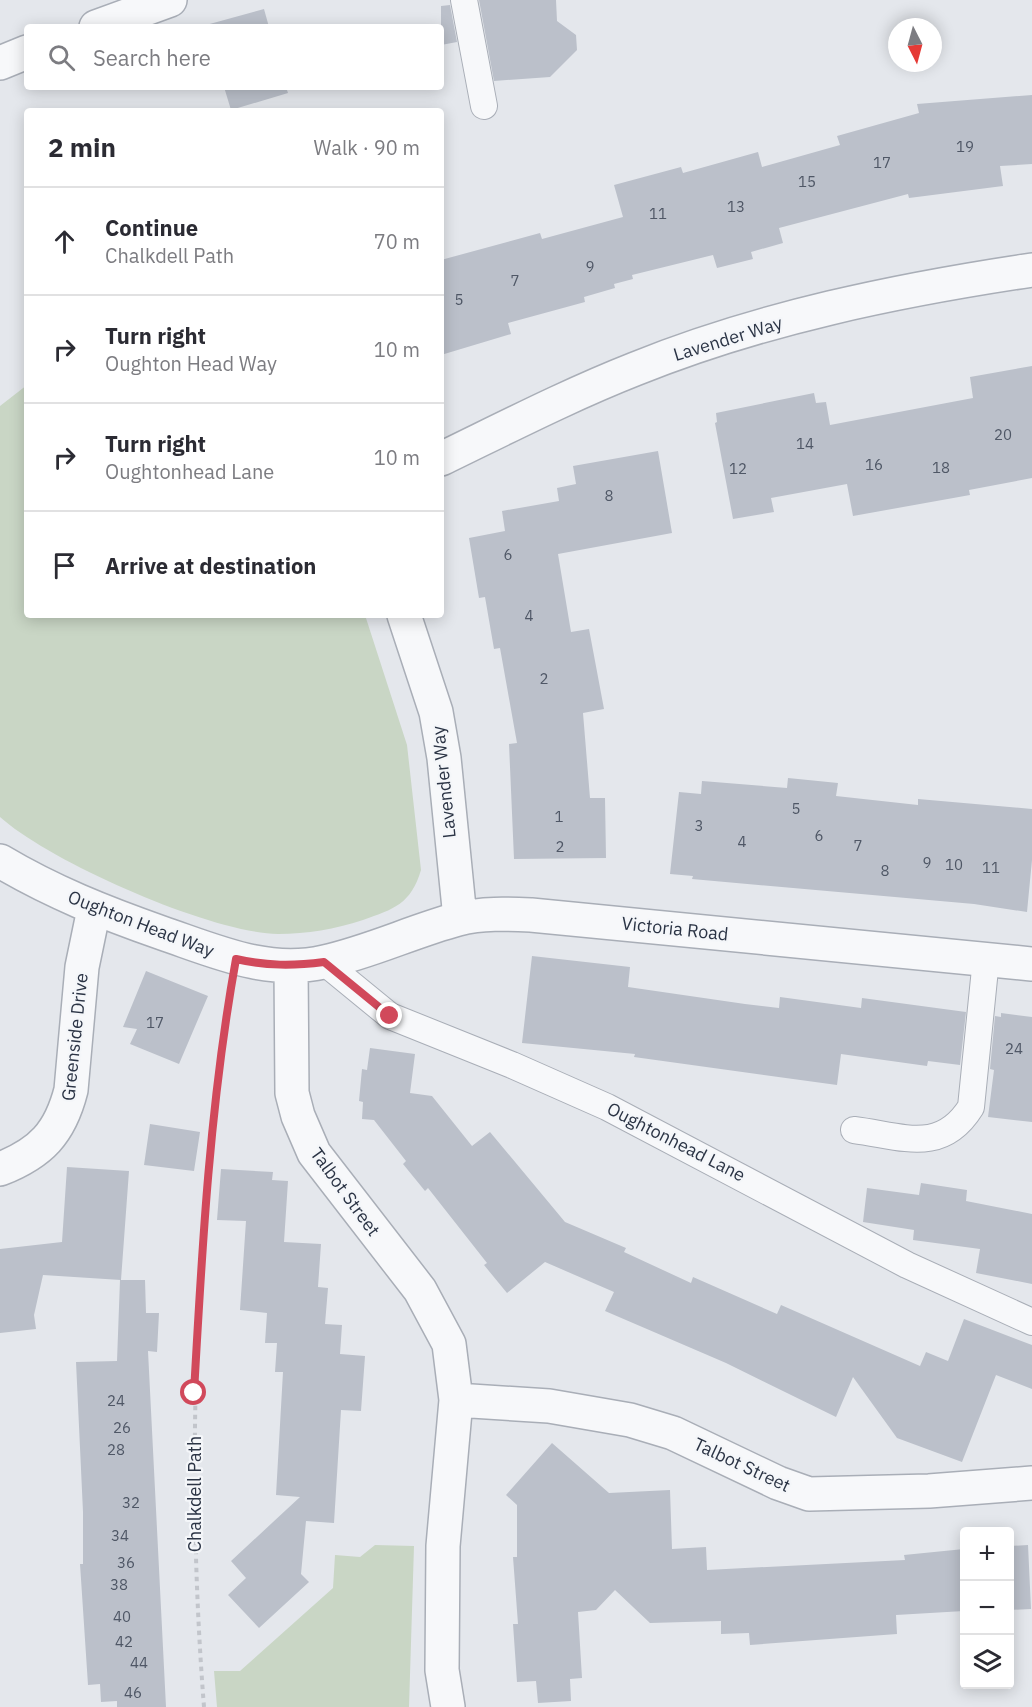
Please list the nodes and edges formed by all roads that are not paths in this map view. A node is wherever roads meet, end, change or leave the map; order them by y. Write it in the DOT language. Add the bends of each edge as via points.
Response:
graph roads {
  1 [pos="170,0"];
  2 [pos="464,0"];
  3 [pos="104,24"];
  4 [pos="24,53"];
  5 [pos="0,63"];
  6 [pos="484,106"];
  7 [pos="1032,270"];
  8 [pos="444,458"];
  9 [pos="405,618"];
  10 [pos="0,861"];
  11 [pos="94,909"];
  12 [pos="460,918"];
  13 [pos="986,959"];
  14 [pos="324,962"];
  15 [pos="1032,963"];
  16 [pos="291,966"];
  17 [pos="854,1130"];
  18 [pos="0,1169"];
  19 [pos="1032,1322"];
  20 [pos="456,1400"];
  21 [pos="1032,1483"];
  22 [pos="448,1707"];
  1 -- 3 [label="street"];
  2 -- 6 [label="lane"];
  4 -- 5 [label="street"];
  7 -- 8 [label="street, Lavender Way" via="870,299 734,336 637,368"];
  9 -- 12 [label="street, Lavender Way" via="436,712"];
  10 -- 11 [label="street, Oughton Head Way"];
  11 -- 16 [label="street, Oughton Head Way" via="236,959"];
  11 -- 18 [label="street, Greenside Drive" via="83,959 66,1110 37,1152"];
  12 -- 13 [label="street, Victoria Road" via="531,915"];
  12 -- 14 [label="street, Victoria Road"];
  13 -- 15 [label="street, Victoria Road"];
  13 -- 17 [label="lane" via="971,1107 962,1121 948,1134 930,1139"];
  14 -- 16 [label="street, Oughton Head Way"];
  14 -- 19 [label="lane, Oughtonhead Lane" via="390,1016 607,1107 907,1264"];
  16 -- 20 [label="street, Talbot Street" via="292,1094 298,1116 314,1153 420,1290 438,1320 449,1344"];
  20 -- 21 [label="street, Talbot Street" via="549,1406 630,1420 673,1433 809,1494 918,1492"];
  20 -- 22 [label="street, Talbot Street" via="443,1546 442,1670"];
}
